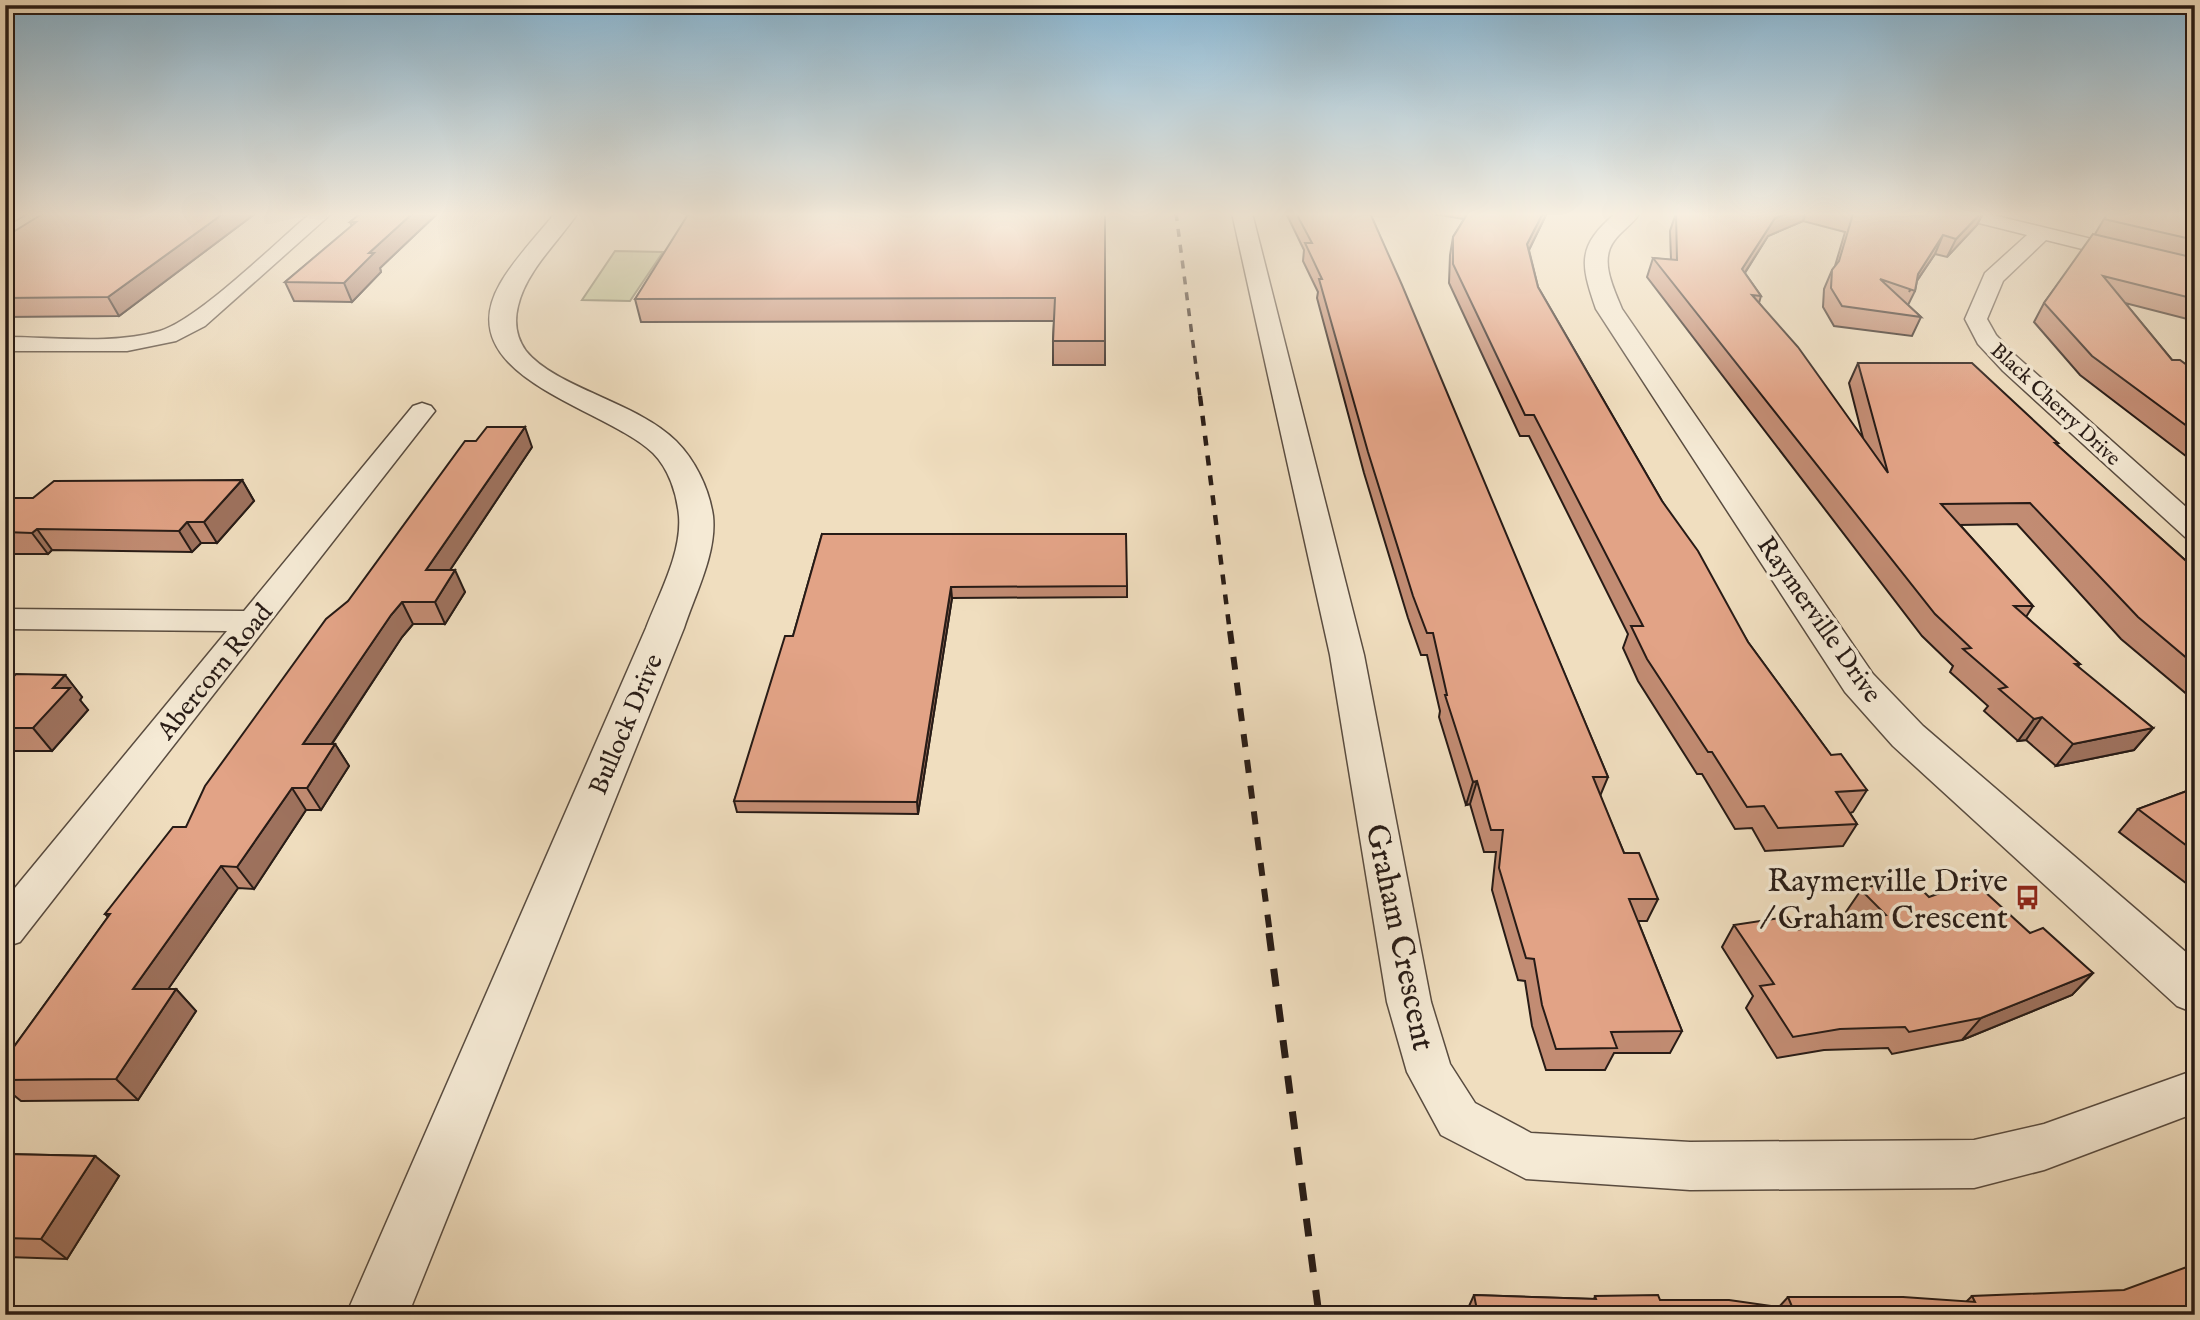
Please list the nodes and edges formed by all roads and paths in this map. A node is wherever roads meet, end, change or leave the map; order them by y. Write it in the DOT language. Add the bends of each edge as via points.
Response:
graph roads {
  1 [pos="250,275"];
  2 [pos="520,275"];
  3 [pos="1257,275"];
  4 [pos="1596,275"];
  5 [pos="1997,275"];
  6 [pos="5,344"];
  7 [pos="422,411"];
  8 [pos="2195,531"];
  9 [pos="5,619"];
  10 [pos="254,621"];
  11 [pos="5,930"];
  12 [pos="2195,991"];
  13 [pos="2195,1091"];
  14 [pos="377,1315"];
  1 -- 6 [label="street" via="197,321 168,336 127,344"];
  2 -- 14 [label="street, Bullock Drive" via="507,299 503,332 516,356 555,385 631,419 659,442 679,465 689,490 696,515 692,546 665,628"];
  3 -- 13 [label="street, Graham Crescent" via="1347,655 1409,1002 1430,1072 1458,1119 1526,1156 1690,1166 1974,1164 2055,1143"];
  4 -- 12 [label="street, Raymerville Drive" via="1609,309 1858,682 1908,736"];
  5 -- 8 [label="street, Black Cherry Drive" via="1976,318 2002,357"];
  7 -- 10 [label="street, Abercorn Road"];
  9 -- 10 [label="street"];
  10 -- 11 [label="street, Abercorn Road"];
}
